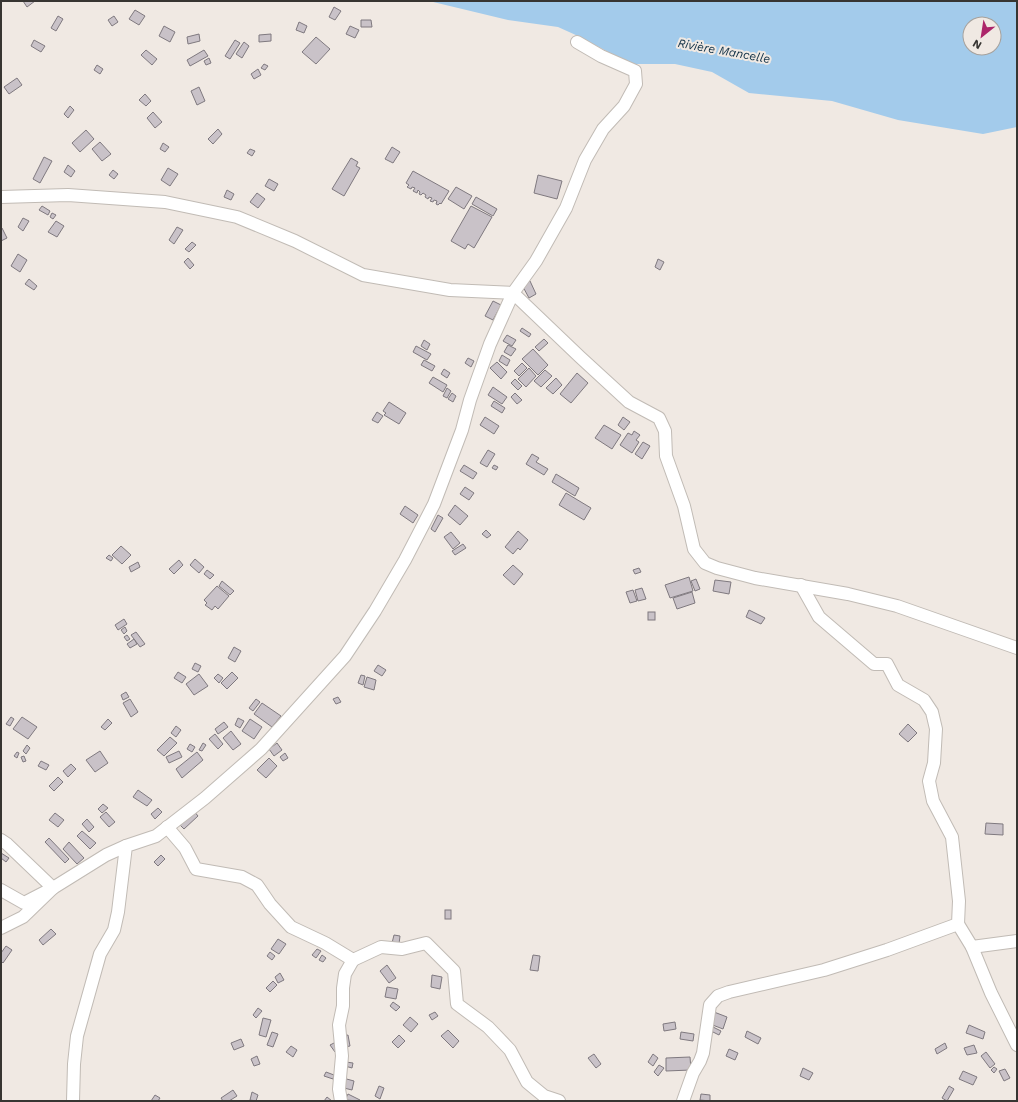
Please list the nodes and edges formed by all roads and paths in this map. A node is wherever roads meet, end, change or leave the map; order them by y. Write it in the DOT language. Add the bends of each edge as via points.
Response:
graph roads {
  1 [pos="577,42"];
  2 [pos="1,197"];
  3 [pos="513,293"];
  4 [pos="801,585"];
  5 [pos="1017,648"];
  6 [pos="167,828"];
  7 [pos="1,840"];
  8 [pos="126,846"];
  9 [pos="53,888"];
  10 [pos="1,890"];
  11 [pos="958,924"];
  12 [pos="1,928"];
  13 [pos="1017,941"];
  14 [pos="972,947"];
  15 [pos="353,960"];
  16 [pos="1017,1045"];
  17 [pos="534,1097"];
  18 [pos="73,1101"];
  19 [pos="341,1101"];
  20 [pos="559,1101"];
  21 [pos="683,1101"];
  1 -- 3 [label="street" via="635,71 636,84 624,106 603,129 585,160 566,208 536,261"];
  2 -- 3 [label="street" via="68,195 165,202 237,217 295,241 363,274 450,290"];
  3 -- 4 [label="street" via="629,402 659,418 665,431 666,456 684,506 694,549 705,563 755,578"];
  3 -- 6 [label="street" via="490,344 434,504 375,611 345,656 261,748"];
  4 -- 5 [label="street" via="897,606"];
  4 -- 11 [label="street" via="819,617 874,664 887,664 898,684 924,700 932,712 936,729 935,756 929,781 933,801 952,836 959,901"];
  6 -- 8 [label="street" via="156,836"];
  6 -- 15 [label="street" via="185,848 196,869 242,876 257,885 291,927"];
  7 -- 9 [label="street"];
  8 -- 9 [label="street" via="106,855"];
  8 -- 18 [label="street" via="114,930 100,954 77,1036"];
  9 -- 10 [label="street" via="24,903"];
  9 -- 12 [label="street" via="23,917"];
  11 -- 14 [label="street"];
  11 -- 21 [label="street" via="824,970 718,996 710,1005 700,1061"];
  13 -- 14 [label="street"];
  14 -- 16 [label="street"];
  15 -- 17 [label="street" via="381,947 402,949 426,943 454,971 458,1004 510,1050"];
  15 -- 19 [label="street" via="345,974 339,1025 342,1056 339,1089"];
  17 -- 20 [label="street" via="544,1096"];
}
